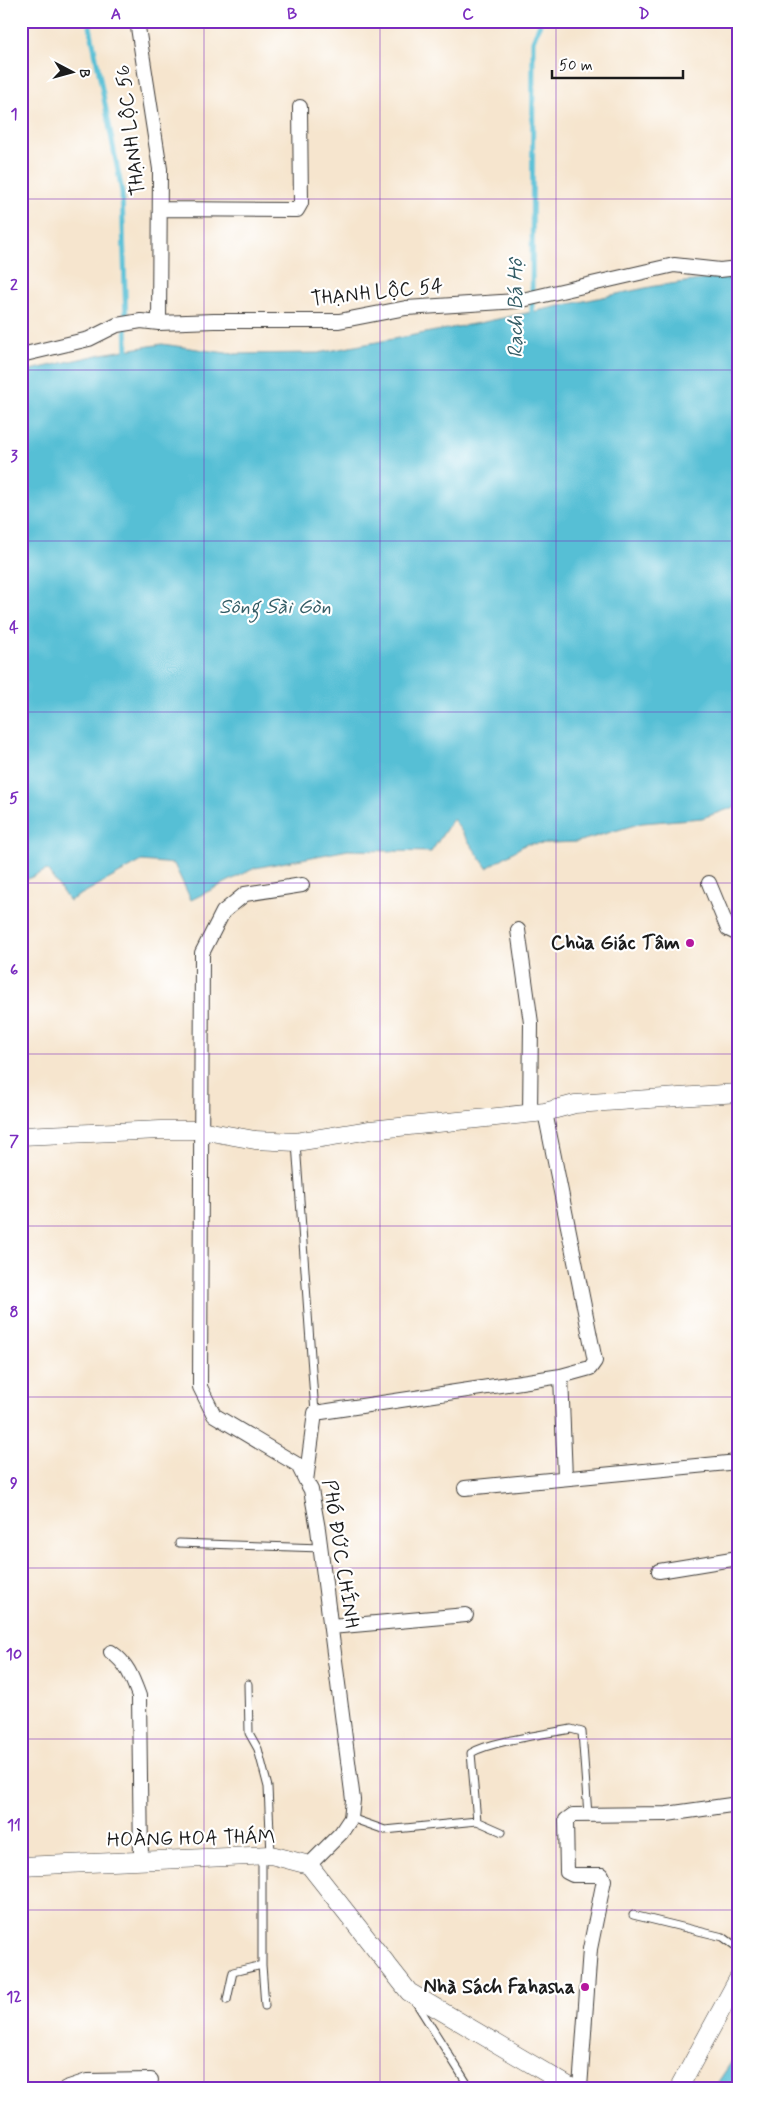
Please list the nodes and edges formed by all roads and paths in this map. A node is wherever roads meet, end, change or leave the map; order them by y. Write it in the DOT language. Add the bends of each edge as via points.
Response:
graph roads {
  1 [pos="137,21"];
  2 [pos="300,107"];
  3 [pos="160,209"];
  4 [pos="738,268"];
  5 [pos="159,324"];
  6 [pos="21,354"];
  7 [pos="709,883"];
  8 [pos="302,885"];
  9 [pos="518,930"];
  10 [pos="738,934"];
  11 [pos="738,1093"];
  12 [pos="538,1113"];
  13 [pos="200,1130"];
  14 [pos="21,1136"];
  15 [pos="296,1142"];
  16 [pos="561,1376"];
  17 [pos="315,1413"];
  18 [pos="738,1462"];
  19 [pos="565,1478"];
  20 [pos="306,1481"];
  21 [pos="465,1488"];
  22 [pos="178,1543"];
  23 [pos="321,1548"];
  24 [pos="738,1558"];
  25 [pos="659,1571"];
  26 [pos="466,1615"];
  27 [pos="331,1627"];
  28 [pos="111,1652"];
  29 [pos="248,1684"];
  30 [pos="738,1804"];
  31 [pos="588,1815"];
  32 [pos="351,1818"];
  33 [pos="477,1822"];
  34 [pos="502,1832"];
  35 [pos="266,1855"];
  36 [pos="141,1860"];
  37 [pos="309,1865"];
  38 [pos="21,1866"];
  39 [pos="633,1915"];
  40 [pos="738,1948"];
  41 [pos="262,1965"];
  42 [pos="738,1979"];
  43 [pos="409,1992"];
  44 [pos="227,2000"];
  45 [pos="265,2006"];
  46 [pos="151,2080"];
  47 [pos="66,2088"];
  48 [pos="470,2088"];
  49 [pos="572,2088"];
  50 [pos="580,2088"];
  51 [pos="680,2088"];
  1 -- 3 [label="street, THẠNH LỘC 56" via="160,169"];
  2 -- 3 [label="street" via="301,203 297,210"];
  3 -- 5 [label="street, THẠNH LỘC 56"];
  4 -- 5 [label="street, THẠNH LỘC 54" via="720,270 674,265 521,300 406,308 339,321"];
  5 -- 6 [label="street, THẠNH LỘC 54" via="117,324 89,340"];
  7 -- 10 [label="street" via="728,929"];
  8 -- 13 [label="street" via="245,894 223,912 202,953"];
  9 -- 12 [label="street" via="532,1023"];
  11 -- 12 [label="street" via="575,1104"];
  12 -- 15 [label="street" via="370,1130"];
  12 -- 16 [label="street" via="594,1361 590,1368"];
  13 -- 14 [label="street"];
  13 -- 15 [label="street" via="255,1140"];
  13 -- 20 [label="street" via="200,1387 214,1415 298,1465"];
  15 -- 17 [label="lane, PHÓ ĐỨC CHÍNH"];
  16 -- 17 [label="street"];
  16 -- 19 [label="street"];
  17 -- 20 [label="street, PHÓ ĐỨC CHÍNH"];
  18 -- 19 [label="street"];
  19 -- 21 [label="street"];
  20 -- 23 [label="street, PHÓ ĐỨC CHÍNH" via="311,1490"];
  22 -- 23 [label="lane"];
  23 -- 27 [label="street, PHÓ ĐỨC CHÍNH"];
  24 -- 25 [label="street"];
  26 -- 27 [label="street"];
  27 -- 32 [label="street, PHÓ ĐỨC CHÍNH" via="354,1800"];
  28 -- 36 [label="street" via="121,1659 131,1674 138,1696"];
  29 -- 35 [label="lane" via="249,1733 258,1749 268,1786"];
  30 -- 31 [label="street" via="667,1814"];
  31 -- 33 [label="lane" via="582,1732 571,1729 471,1753"];
  31 -- 50 [label="street" via="573,1816 566,1820 565,1828 567,1872 602,1875 604,1880 590,1949"];
  32 -- 33 [label="lane" via="385,1830"];
  32 -- 37 [label="street" via="341,1833"];
  33 -- 34 [label="lane"];
  35 -- 36 [label="street, HOÀNG HOA THÁM"];
  35 -- 37 [label="street, HOÀNG HOA THÁM"];
  35 -- 41 [label="lane"];
  36 -- 38 [label="street, HOÀNG HOA THÁM"];
  37 -- 43 [label="street"];
  39 -- 40 [label="lane" via="723,1937"];
  41 -- 44 [label="lane" via="234,1972"];
  41 -- 45 [label="lane"];
  42 -- 51 [label="street"];
  43 -- 48 [label="lane"];
  43 -- 49 [label="street"];
  46 -- 47 [label="street" via="87,2081"];
}
